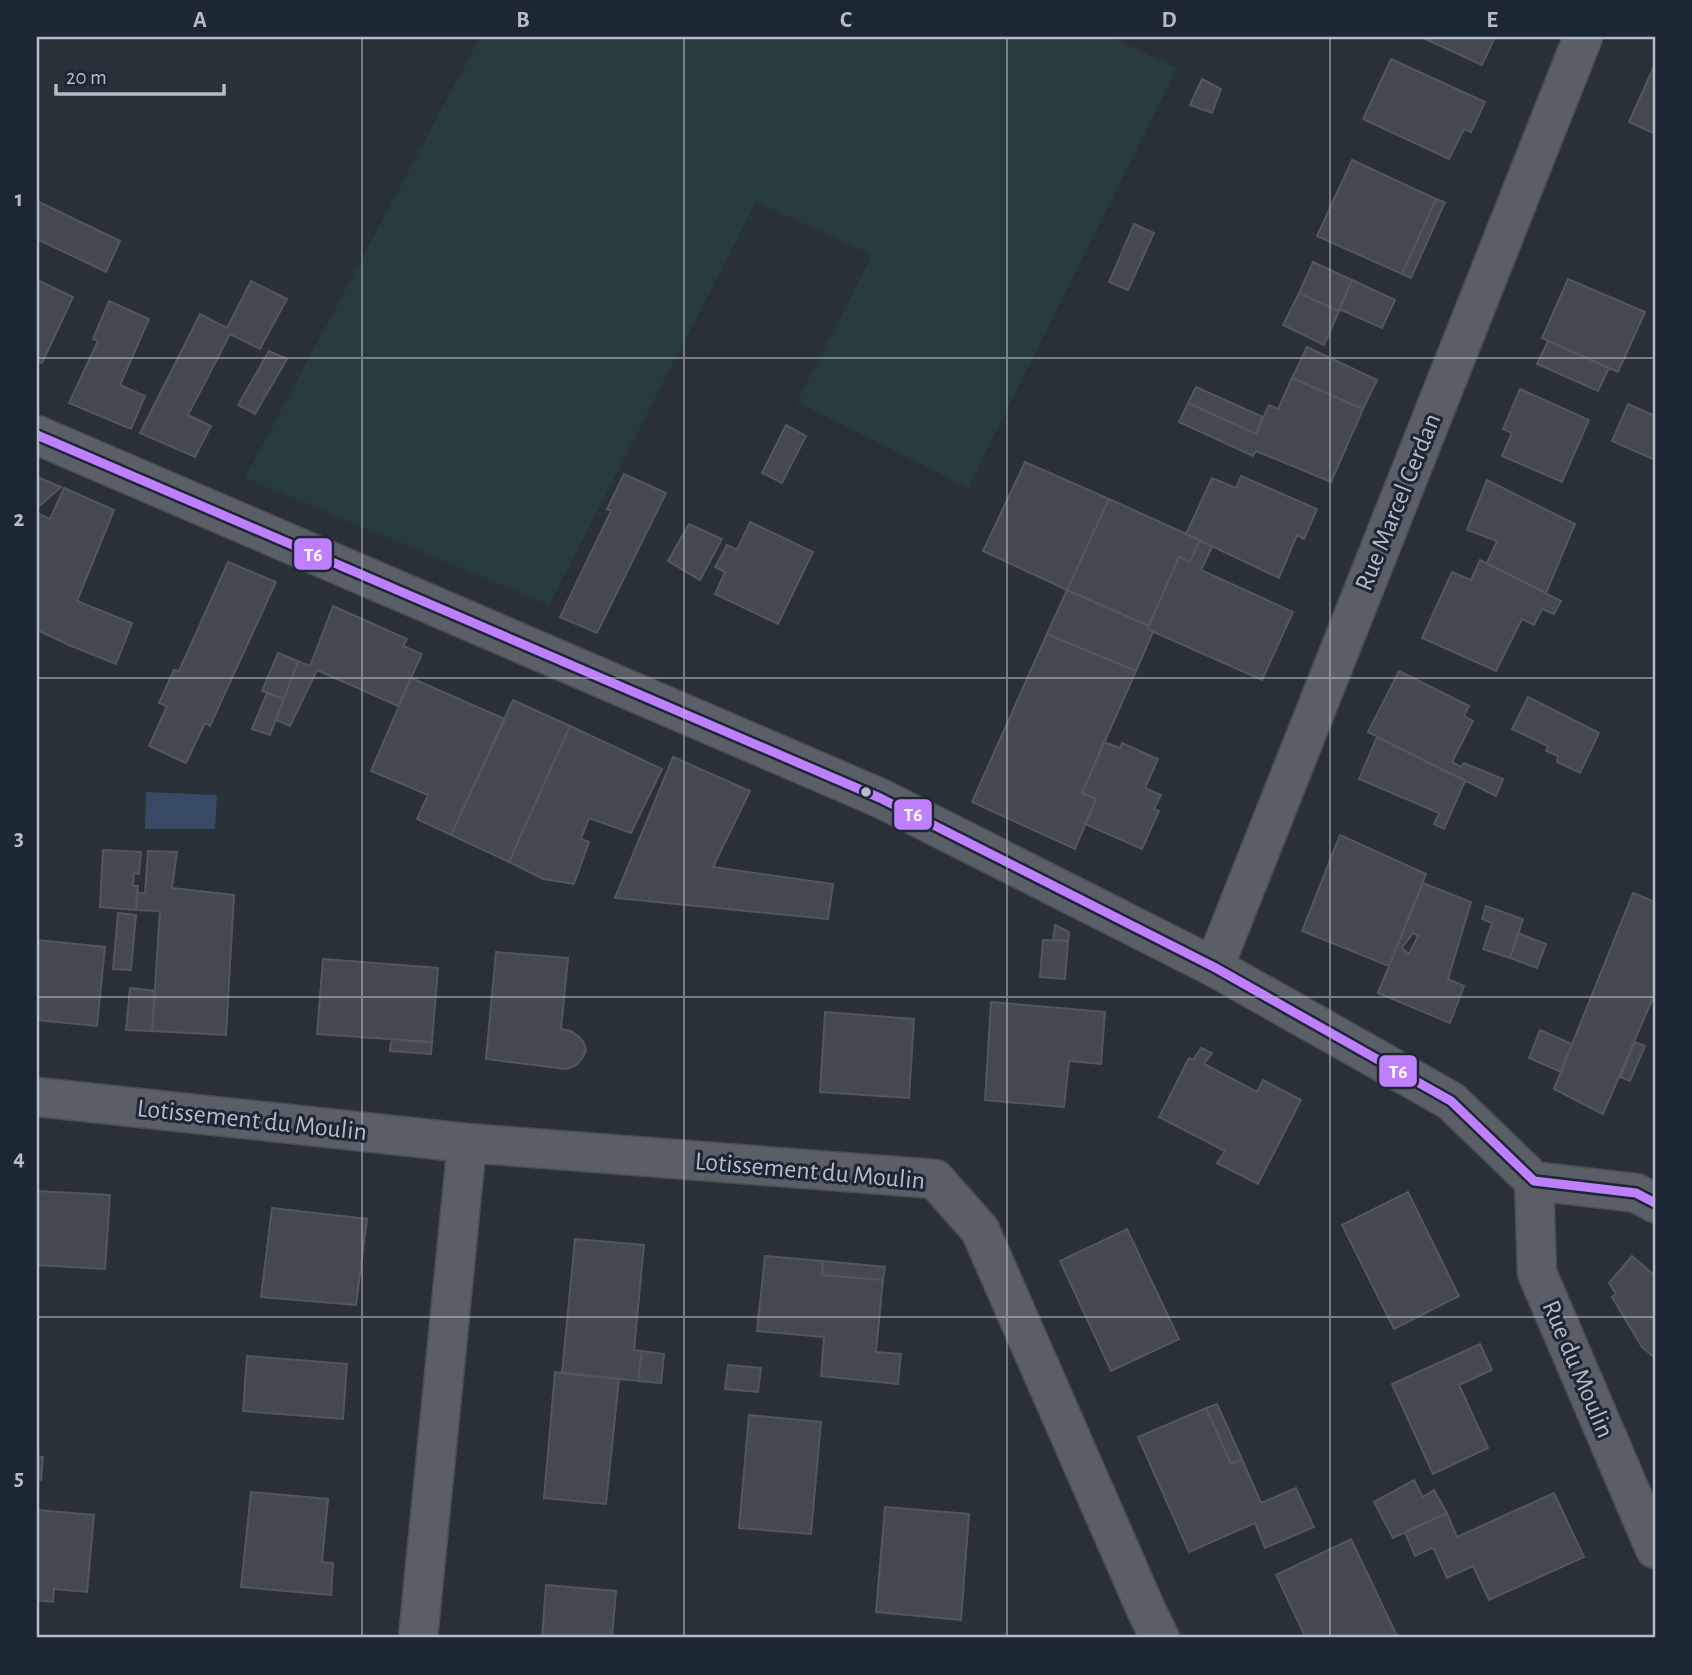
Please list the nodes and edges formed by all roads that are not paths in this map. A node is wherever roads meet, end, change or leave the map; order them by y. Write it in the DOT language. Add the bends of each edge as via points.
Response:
graph roads {
  1 [pos="1583,37"];
  2 [pos="37,435"];
  3 [pos="1214,967"];
  4 [pos="37,1097"];
  5 [pos="467,1143"];
  6 [pos="1534,1181"];
  7 [pos="1655,1203"];
  8 [pos="1655,1549"];
  9 [pos="418,1638"];
  10 [pos="1160,1638"];
  1 -- 3 [label="street, Rue Marcel Cerdan"];
  2 -- 3 [label="street" via="880,798"];
  3 -- 6 [label="street" via="1451,1101"];
  4 -- 5 [label="street, Lotissement du Moulin"];
  5 -- 9 [label="street"];
  5 -- 10 [label="street, Lotissement du Moulin" via="935,1179 979,1230"];
  6 -- 7 [label="street" via="1636,1193"];
  6 -- 8 [label="street, Rue du Moulin" via="1537,1273"];
}
